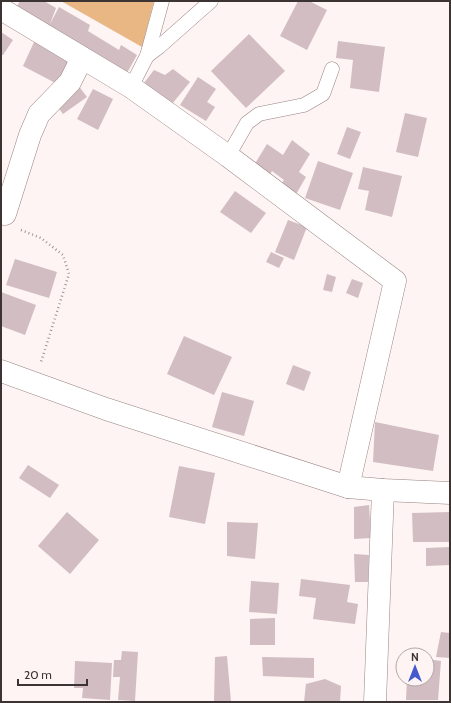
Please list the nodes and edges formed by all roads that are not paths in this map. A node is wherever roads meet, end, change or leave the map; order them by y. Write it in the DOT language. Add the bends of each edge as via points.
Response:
graph roads {
  1 [pos="162,1"];
  2 [pos="211,1"];
  3 [pos="1,9"];
  4 [pos="147,56"];
  5 [pos="82,58"];
  6 [pos="332,69"];
  7 [pos="131,87"];
  8 [pos="228,156"];
  9 [pos="5,214"];
  10 [pos="1,371"];
  11 [pos="348,487"];
  12 [pos="382,490"];
  13 [pos="450,493"];
  14 [pos="375,702"];
  1 -- 4 [label="lane"];
  2 -- 4 [label="lane"];
  3 -- 5 [label="street"];
  4 -- 7 [label="lane"];
  5 -- 7 [label="street"];
  5 -- 9 [label="street" via="70,82 39,114"];
  6 -- 8 [label="lane" via="323,94 304,105 258,114 247,123"];
  7 -- 8 [label="street"];
  8 -- 11 [label="street" via="395,281"];
  10 -- 11 [label="street" via="106,409"];
  11 -- 12 [label="street"];
  12 -- 13 [label="street"];
  12 -- 14 [label="street"];
}
